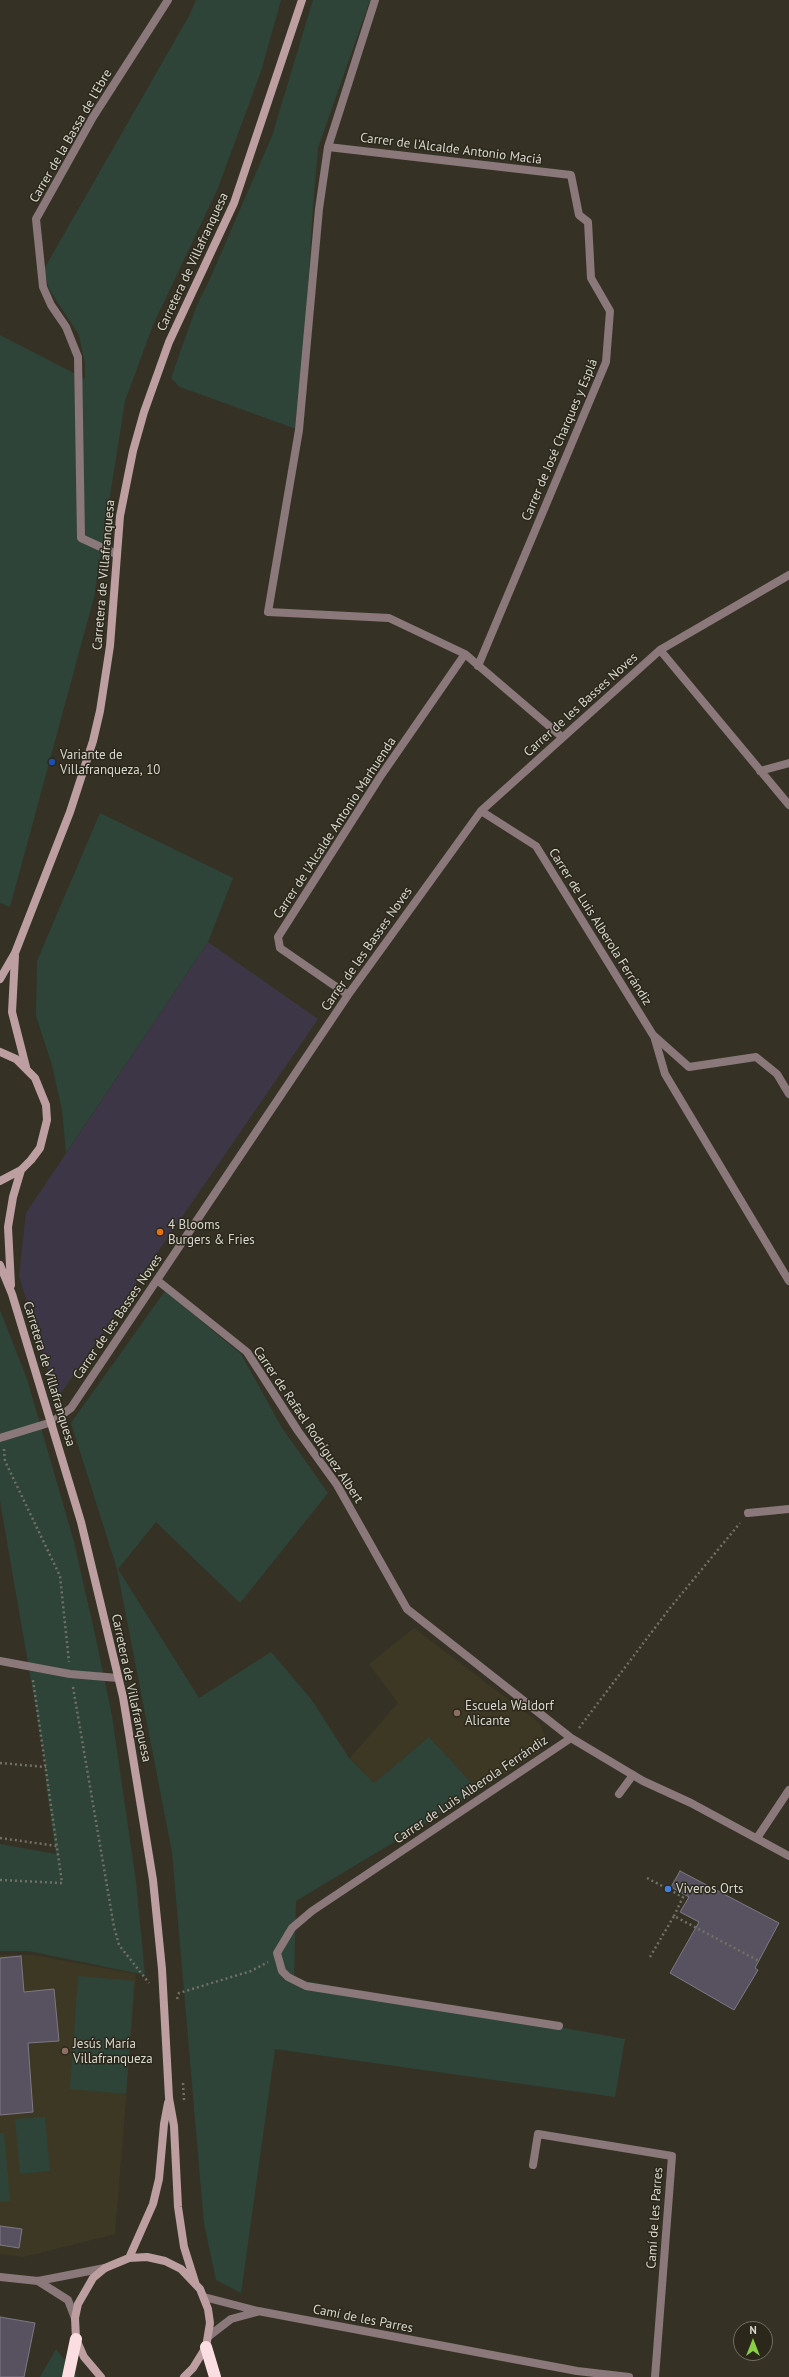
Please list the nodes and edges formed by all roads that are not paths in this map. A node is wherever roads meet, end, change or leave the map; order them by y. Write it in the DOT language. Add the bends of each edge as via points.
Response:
graph roads {
  1 [pos="168,0"];
  2 [pos="302,0"];
  3 [pos="376,0"];
  4 [pos="328,147"];
  5 [pos="571,175"];
  6 [pos="116,554"];
  7 [pos="789,574"];
  8 [pos="660,650"];
  9 [pos="465,654"];
  10 [pos="478,666"];
  11 [pos="562,738"];
  12 [pos="789,763"];
  13 [pos="760,771"];
  14 [pos="789,805"];
  15 [pos="480,811"];
  16 [pos="15,952"];
  17 [pos="0,979"];
  18 [pos="348,995"];
  19 [pos="653,1035"];
  20 [pos="0,1052"];
  21 [pos="26,1067"];
  22 [pos="789,1094"];
  23 [pos="21,1170"];
  24 [pos="0,1181"];
  25 [pos="0,1265"];
  26 [pos="157,1280"];
  27 [pos="789,1281"];
  28 [pos="12,1294"];
  29 [pos="52,1422"];
  30 [pos="1,1438"];
  31 [pos="789,1509"];
  32 [pos="748,1513"];
  33 [pos="0,1661"];
  34 [pos="118,1678"];
  35 [pos="571,1738"];
  36 [pos="634,1775"];
  37 [pos="789,1790"];
  38 [pos="619,1794"];
  39 [pos="757,1838"];
  40 [pos="789,1856"];
  41 [pos="559,2026"];
  42 [pos="170,2098"];
  43 [pos="533,2165"];
  44 [pos="129,2258"];
  45 [pos="105,2268"];
  46 [pos="0,2277"];
  47 [pos="38,2281"];
  48 [pos="195,2282"];
  49 [pos="204,2297"];
  50 [pos="258,2312"];
  51 [pos="75,2318"];
  52 [pos="76,2339"];
  53 [pos="207,2342"];
  54 [pos="68,2377"];
  55 [pos="101,2377"];
  56 [pos="184,2377"];
  57 [pos="215,2377"];
  58 [pos="629,2377"];
  59 [pos="655,2377"];
  1 -- 6 [label="street, Carrer de la Bassa de l'Ebre" via="93,117 36,219 43,287 51,305 66,327 78,357 81,538"];
  2 -- 6 [label="main road, Carretera de Villafranquesa" via="234,203 169,342 146,405 125,486"];
  3 -- 4 [label="street"];
  4 -- 5 [label="street, Carrer de l'Alcalde Antonio Maciá"];
  4 -- 9 [label="street" via="299,430 268,612 389,618"];
  5 -- 10 [label="street, Carrer de José Charques y Esplá" via="579,215 588,222 591,278 610,312 606,362"];
  6 -- 16 [label="main road, Carretera de Villafranquesa" via="110,646 93,741 72,806"];
  7 -- 8 [label="street, Carrer de les Basses Noves"];
  8 -- 11 [label="street, Carrer de les Basses Noves"];
  8 -- 13 [label="street"];
  9 -- 10 [label="street"];
  9 -- 18 [label="street, Carrer de l'Alcalde Antonio Marhuenda" via="380,777 278,937 280,948"];
  10 -- 11 [label="street"];
  11 -- 15 [label="street, Carrer de les Basses Noves"];
  12 -- 13 [label="street"];
  13 -- 14 [label="street"];
  15 -- 18 [label="street, Carrer de les Basses Noves"];
  15 -- 19 [label="street, Carrer de Luis Alberola Ferrándiz" via="536,846"];
  16 -- 17 [label="main road, Carretera de Villafranquesa"];
  16 -- 21 [label="main road, Carretera de Villafranquesa" via="12,1012"];
  18 -- 26 [label="street, Carrer de les Basses Noves"];
  19 -- 22 [label="street, Carrer de Luis Alberola Ferrándiz" via="689,1067 756,1057 777,1074"];
  19 -- 27 [label="street, Carrer de Luis Alberola Ferrándiz" via="665,1074"];
  20 -- 21 [label="main road"];
  21 -- 23 [label="main road" via="42,1091 47,1120 40,1148"];
  23 -- 24 [label="main road"];
  23 -- 28 [label="main road, Carretera de Villafranquesa" via="8,1227"];
  25 -- 28 [label="main road, Carretera de Villafranquesa"];
  26 -- 29 [label="street, Carrer de les Basses Noves" via="70,1408"];
  26 -- 35 [label="street, Carrer de Rafael Rodríguez Albert" via="247,1352 298,1431 337,1485 407,1609"];
  28 -- 29 [label="main road, Carretera de Villafranquesa"];
  29 -- 30 [label="street"];
  29 -- 34 [label="main road, Carretera de Villafranquesa" via="91,1559"];
  31 -- 32 [label="street"];
  33 -- 34 [label="street" via="70,1674"];
  34 -- 42 [label="main road, Carretera de Villafranquesa" via="132,1747 153,1880 162,1969"];
  35 -- 36 [label="street, Carrer de Rafael Rodríguez Albert"];
  35 -- 41 [label="street, Carrer de Luis Alberola Ferrándiz" via="312,1911 292,1928 277,1953 282,1971 306,1986"];
  36 -- 38 [label="street"];
  36 -- 39 [label="street, Carrer de Rafael Rodríguez Albert"];
  37 -- 39 [label="street"];
  39 -- 40 [label="street, Carrer de Rafael Rodríguez Albert"];
  42 -- 44 [label="main road, Carretera de Villafranquesa" via="153,2204"];
  42 -- 48 [label="main road, Carretera de Villafranquesa" via="178,2207 184,2247"];
  43 -- 59 [label="street, Camí de les Parres" via="538,2134 672,2156"];
  44 -- 45 [label="main road"];
  44 -- 48 [label="main road" via="147,2257 165,2261 181,2269"];
  45 -- 47 [label="street"];
  45 -- 51 [label="main road" via="84,2290"];
  46 -- 47 [label="street"];
  47 -- 51 [label="street" via="68,2300"];
  48 -- 49 [label="main road"];
  49 -- 50 [label="street, Camí de les Parres"];
  49 -- 53 [label="main road" via="210,2322"];
  50 -- 53 [label="street, Camí de les Parres" via="231,2319"];
  50 -- 58 [label="street, Camí de les Parres" via="577,2371"];
  51 -- 52 [label="main road"];
  52 -- 54 [label="highway"];
  52 -- 55 [label="main road" via="84,2357"];
  53 -- 56 [label="main road" via="197,2363"];
  53 -- 57 [label="highway"];
}
